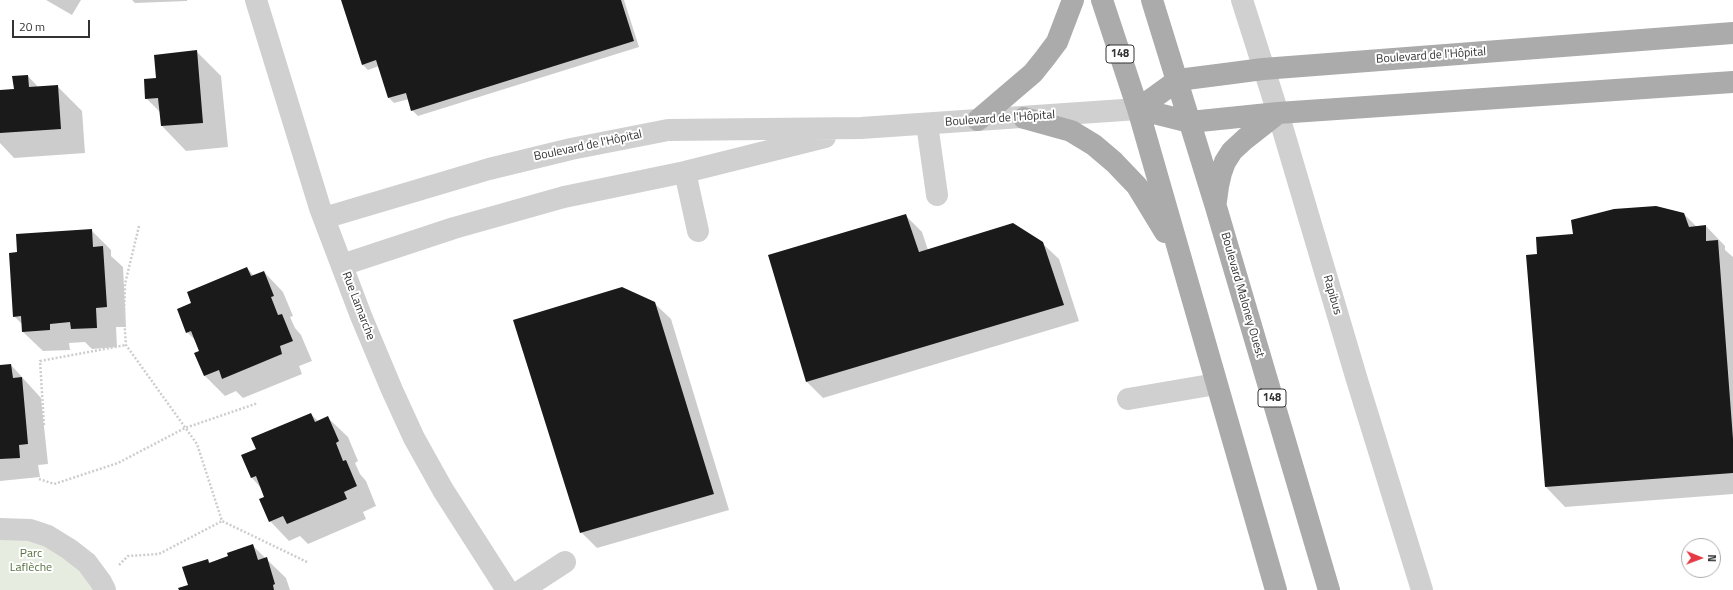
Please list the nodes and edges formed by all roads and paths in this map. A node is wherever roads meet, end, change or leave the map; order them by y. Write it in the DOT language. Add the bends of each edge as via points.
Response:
graph roads {
  1 [pos="256,0"];
  2 [pos="1073,0"];
  3 [pos="1102,0"];
  4 [pos="1152,0"];
  5 [pos="1242,0"];
  6 [pos="1733,33"];
  7 [pos="1263,69"];
  8 [pos="1178,80"];
  9 [pos="1733,82"];
  10 [pos="1138,109"];
  11 [pos="1278,113"];
  12 [pos="1024,118"];
  13 [pos="978,120"];
  14 [pos="1190,122"];
  15 [pos="927,124"];
  16 [pos="861,128"];
  17 [pos="685,172"];
  18 [pos="937,195"];
  19 [pos="1216,207"];
  20 [pos="324,218"];
  21 [pos="139,226"];
  22 [pos="698,231"];
  23 [pos="1178,253"];
  24 [pos="342,265"];
  25 [pos="126,345"];
  26 [pos="1216,384"];
  27 [pos="1128,398"];
  28 [pos="258,403"];
  29 [pos="44,425"];
  30 [pos="185,428"];
  31 [pos="39,479"];
  32 [pos="222,521"];
  33 [pos="0,529"];
  34 [pos="307,562"];
  35 [pos="565,562"];
  36 [pos="103,586"];
  37 [pos="507,590"];
  38 [pos="522,590"];
  39 [pos="1276,590"];
  40 [pos="1329,590"];
  41 [pos="1422,590"];
  1 -- 20 [label="street, Rue Lamarche"];
  2 -- 13 [label="main road" via="1057,42 1045,58 1033,73"];
  3 -- 10 [label="main road, 148"];
  4 -- 8 [label="main road, Boulevard Maloney Ouest / 148"];
  5 -- 7 [label="street, Rapibus"];
  6 -- 7 [label="main road, Boulevard de l'Hôpital"];
  7 -- 8 [label="main road, Boulevard de l'Hôpital"];
  7 -- 11 [label="street, Rapibus"];
  8 -- 10 [label="main road, Boulevard de l'Hôpital"];
  8 -- 14 [label="main road, Boulevard Maloney Ouest / 148"];
  9 -- 11 [label="main road, Boulevard de l'Hôpital"];
  10 -- 12 [label="street, Boulevard de l'Hôpital"];
  10 -- 14 [label="main road, Boulevard de l'Hôpital"];
  10 -- 23 [label="main road, 148"];
  11 -- 14 [label="main road, Boulevard de l'Hôpital"];
  11 -- 19 [label="main road" via="1244,138 1225,162 1218,186"];
  11 -- 41 [label="street, Rapibus"];
  12 -- 13 [label="street, Boulevard de l'Hôpital"];
  12 -- 23 [label="main road" via="1071,131 1094,145 1114,162 1136,186"];
  13 -- 15 [label="street, Boulevard de l'Hôpital"];
  14 -- 19 [label="main road, Boulevard Maloney Ouest / 148"];
  15 -- 16 [label="street, Boulevard de l'Hôpital"];
  15 -- 18 [label="street"];
  16 -- 17 [label="street, Boulevard de l'Hôpital"];
  16 -- 20 [label="street, Boulevard de l'Hôpital" via="668,130 496,167"];
  17 -- 22 [label="street"];
  17 -- 24 [label="street, Boulevard de l'Hôpital" via="564,197 454,228"];
  19 -- 40 [label="main road, Boulevard Maloney Ouest / 148"];
  20 -- 24 [label="street, Rue Lamarche"];
  21 -- 25 [label="path" via="125,284"];
  23 -- 26 [label="main road, 148"];
  24 -- 37 [label="street, Rue Lamarche" via="376,354 414,438 443,490"];
  25 -- 29 [label="path" via="40,360"];
  25 -- 30 [label="path"];
  26 -- 27 [label="street"];
  26 -- 39 [label="main road, 148"];
  28 -- 30 [label="path"];
  30 -- 31 [label="path" via="118,463 54,484"];
  30 -- 32 [label="path" via="197,444"];
  32 -- 34 [label="path"];
  32 -- 36 [label="path" via="159,554 128,556"];
  33 -- 36 [label="street" via="30,530 48,536 87,563"];
  35 -- 38 [label="street"];
}
